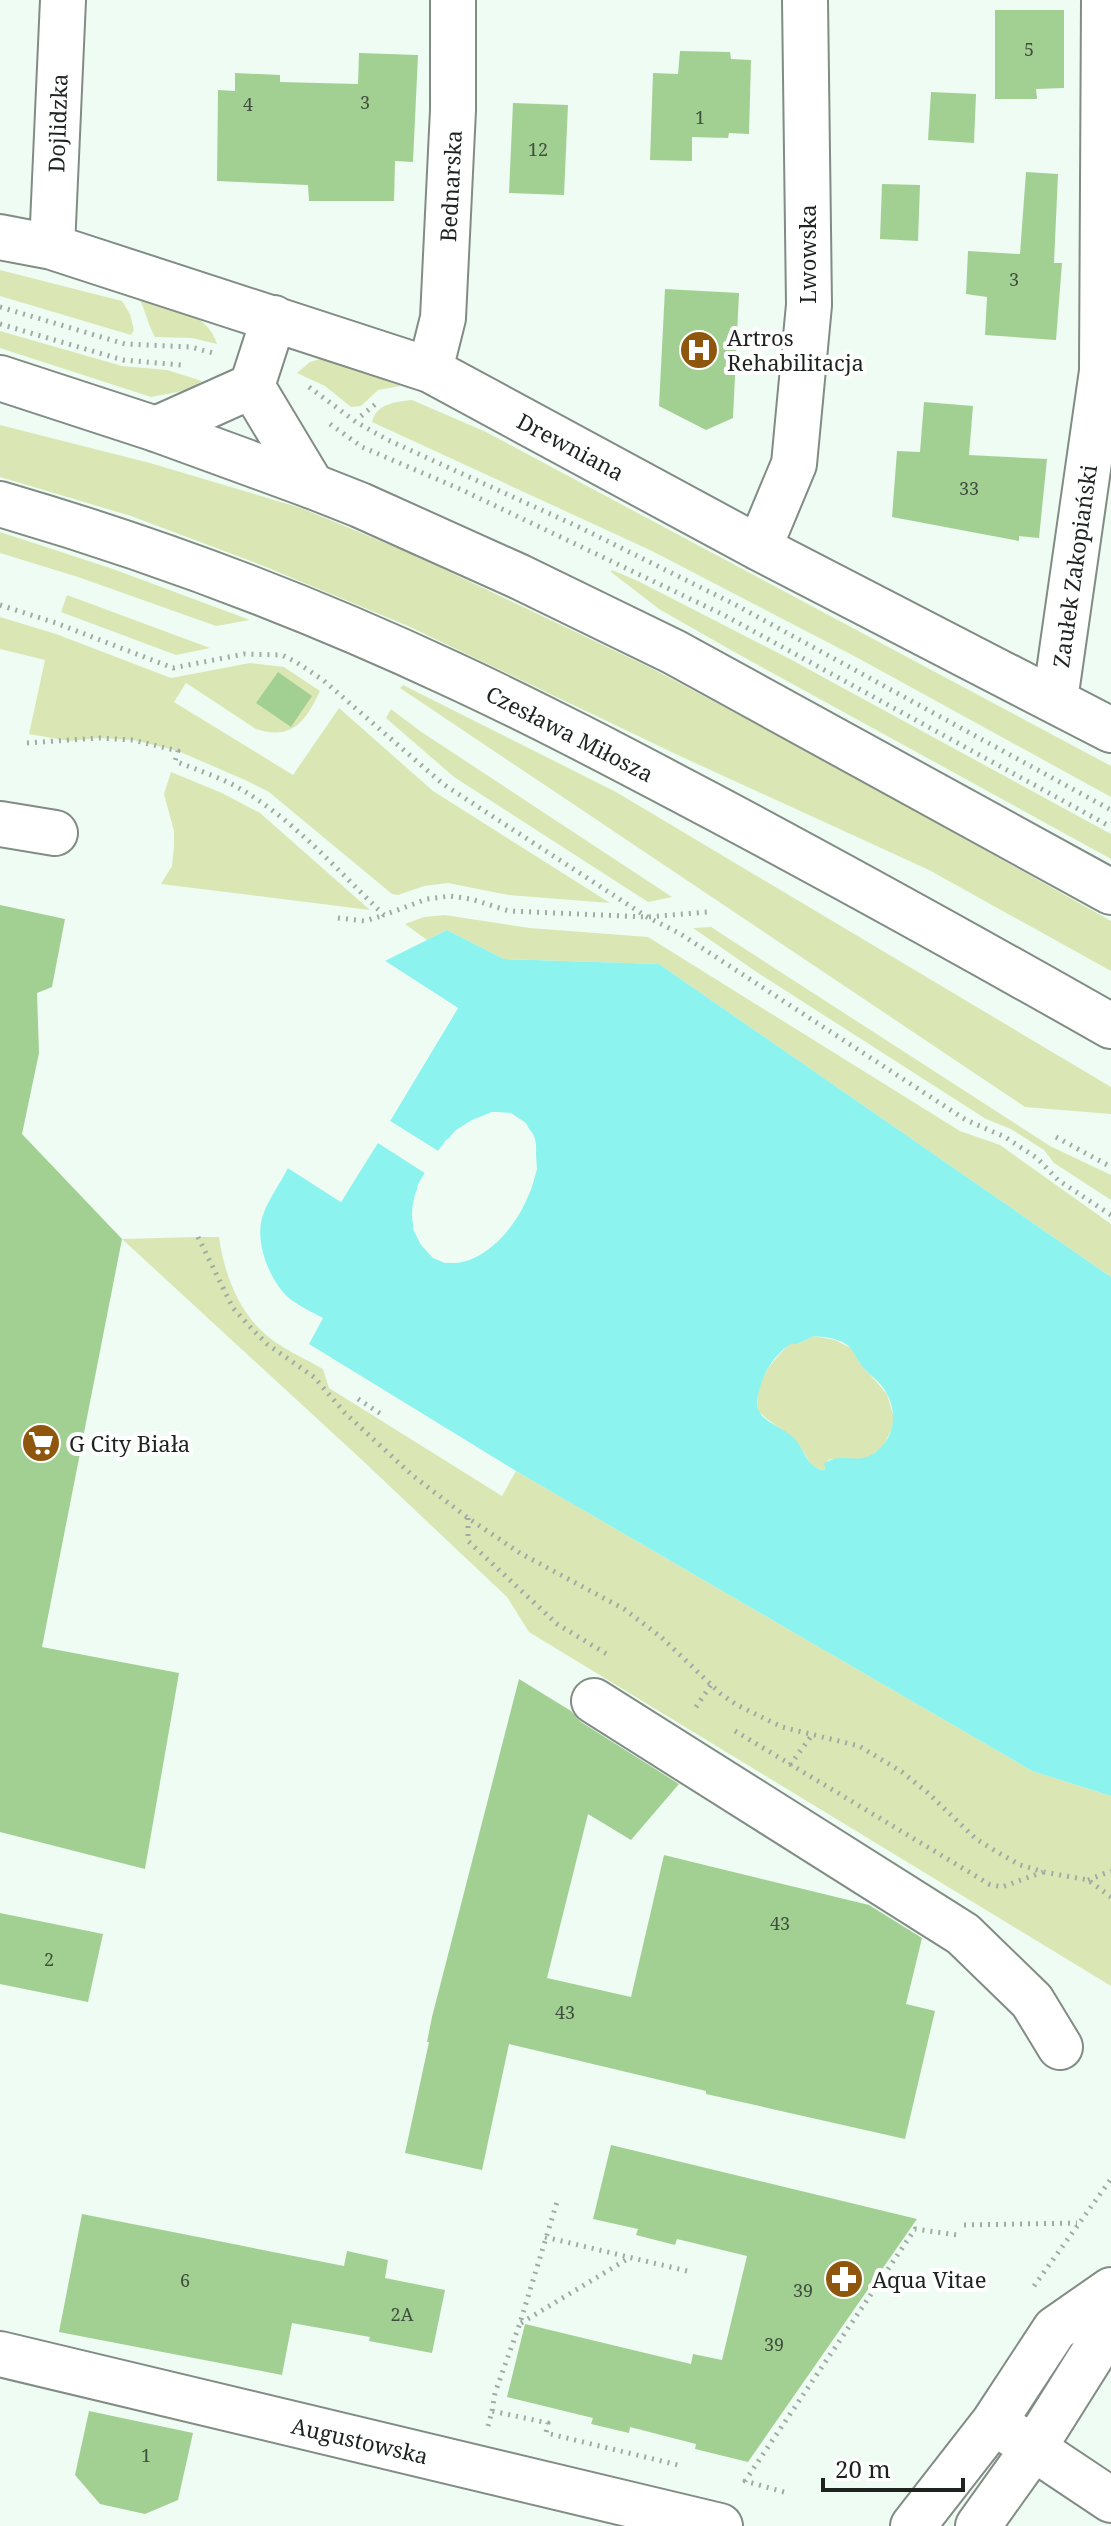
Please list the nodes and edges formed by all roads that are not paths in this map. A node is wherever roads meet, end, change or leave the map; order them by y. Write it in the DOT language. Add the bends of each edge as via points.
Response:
graph roads {
  1 [pos="63,0"];
  2 [pos="453,0"];
  3 [pos="805,0"];
  4 [pos="1104,0"];
  5 [pos="0,237"];
  6 [pos="52,247"];
  7 [pos="274,318"];
  8 [pos="430,370"];
  9 [pos="0,378"];
  10 [pos="252,386"];
  11 [pos="156,429"];
  12 [pos="312,486"];
  13 [pos="0,504"];
  14 [pos="759,548"];
  15 [pos="1055,700"];
  16 [pos="1111,730"];
  17 [pos="0,824"];
  18 [pos="55,833"];
  19 [pos="1111,892"];
  20 [pos="1111,1026"];
  21 [pos="594,1701"];
  22 [pos="1060,2047"];
  23 [pos="1111,2290"];
  24 [pos="1111,2304"];
  25 [pos="0,2354"];
  26 [pos="994,2422"];
  27 [pos="1033,2449"];
  28 [pos="1111,2500"];
  29 [pos="921,2523"];
  30 [pos="720,2526"];
  31 [pos="978,2526"];
  1 -- 6 [label="street, Dojlidzka"];
  2 -- 8 [label="street, Bednarska" via="443,318"];
  3 -- 14 [label="street, Lwowska" via="809,305 794,464"];
  4 -- 15 [label="street, Zaułek Zakopiański" via="1102,371"];
  5 -- 6 [label="street, Drewniana"];
  6 -- 7 [label="street, Drewniana"];
  7 -- 8 [label="street, Drewniana"];
  7 -- 10 [label="street"];
  8 -- 14 [label="street, Drewniana"];
  9 -- 11 [label="street"];
  10 -- 11 [label="street"];
  10 -- 12 [label="street"];
  11 -- 12 [label="street"];
  12 -- 19 [label="street" via="506,570 674,652"];
  13 -- 20 [label="street, Czesława Miłosza" via="219,578 451,674 681,790"];
  14 -- 15 [label="street, Drewniana"];
  15 -- 16 [label="street, Drewniana"];
  17 -- 18 [label="street"];
  21 -- 22 [label="street" via="963,1934 1032,2001"];
  23 -- 26 [label="street" via="1055,2329"];
  24 -- 27 [label="street" via="1094,2352"];
  25 -- 30 [label="street, Augustowska"];
  26 -- 27 [label="street"];
  26 -- 29 [label="street"];
  27 -- 28 [label="street"];
  27 -- 31 [label="street"];
}
